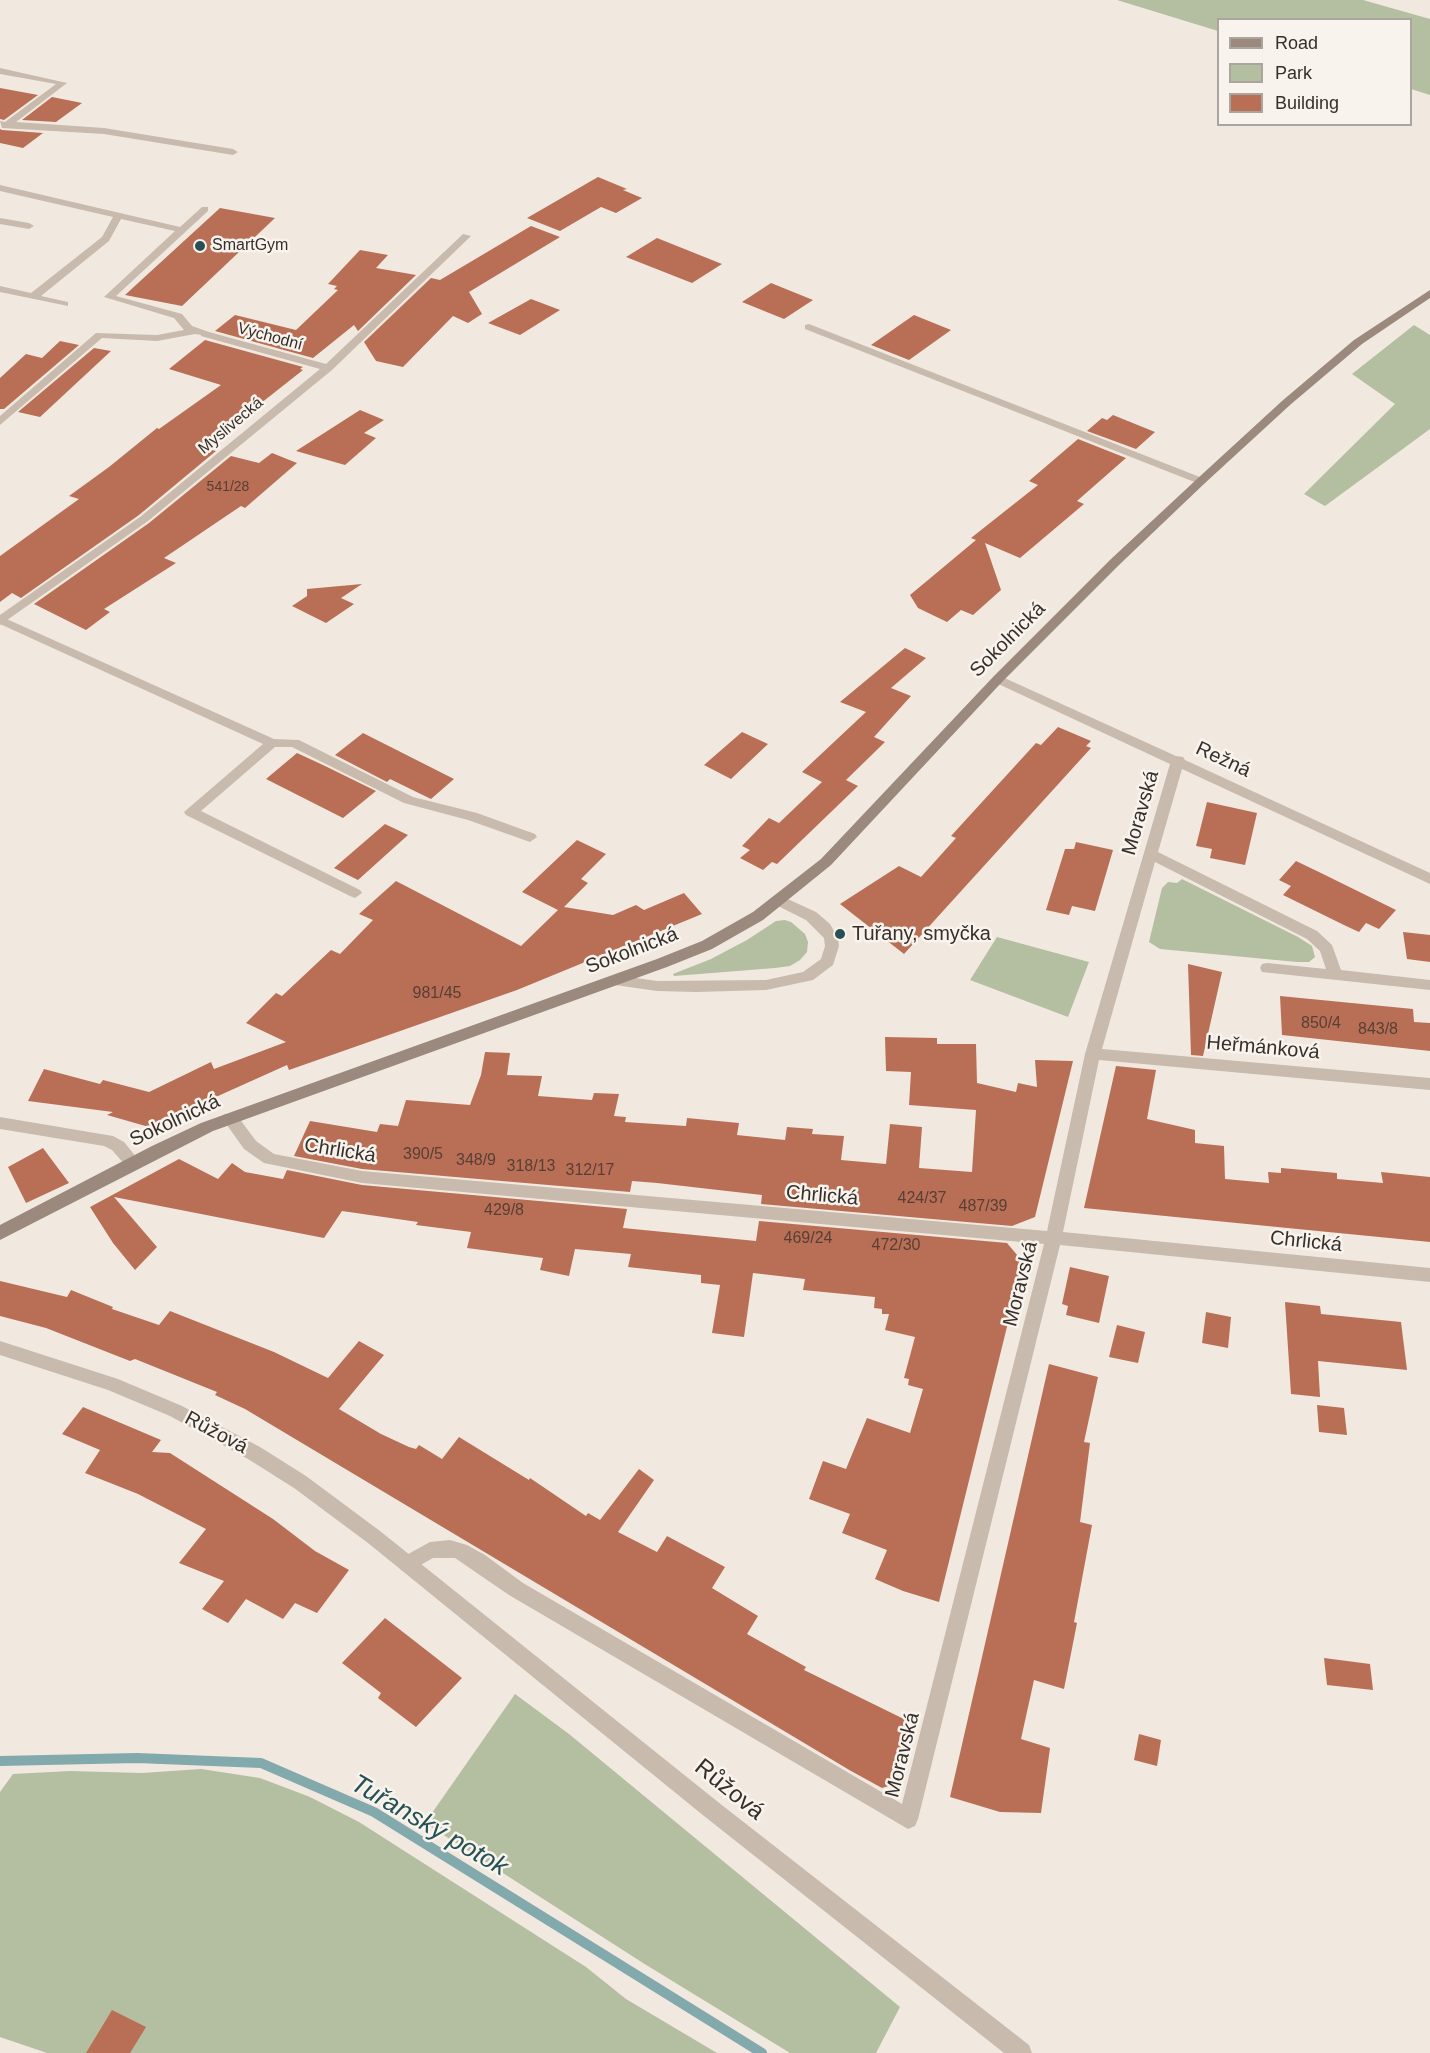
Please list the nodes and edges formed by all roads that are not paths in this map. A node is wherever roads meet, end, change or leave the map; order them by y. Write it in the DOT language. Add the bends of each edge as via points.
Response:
graph roads {
  1 [pos="0,72"];
  2 [pos="2,126"];
  3 [pos="233,152"];
  4 [pos="0,188"];
  5 [pos="205,209"];
  6 [pos="118,216"];
  7 [pos="0,221"];
  8 [pos="29,226"];
  9 [pos="182,230"];
  10 [pos="466,236"];
  11 [pos="0,289"];
  12 [pos="1430,293"];
  13 [pos="33,297"];
  14 [pos="64,304"];
  15 [pos="809,327"];
  16 [pos="200,333"];
  17 [pos="328,368"];
  18 [pos="0,422"];
  19 [pos="1201,481"];
  20 [pos="1,620"];
  21 [pos="998,679"];
  22 [pos="272,743"];
  23 [pos="1178,760"];
  24 [pos="530,837"];
  25 [pos="1151,854"];
  26 [pos="1430,879"];
  27 [pos="355,893"];
  28 [pos="779,900"];
  29 [pos="1267,968"];
  30 [pos="1335,975"];
  31 [pos="615,980"];
  32 [pos="1430,985"];
  33 [pos="1093,1054"];
  34 [pos="1430,1084"];
  35 [pos="230,1118"];
  36 [pos="0,1123"];
  37 [pos="133,1163"];
  38 [pos="0,1233"];
  39 [pos="1054,1238"];
  40 [pos="1430,1275"];
  41 [pos="0,1348"];
  42 [pos="408,1564"];
  43 [pos="1021,2053"];
  1 -- 2 [label="street" via="63,83"];
  2 -- 3 [label="street" via="104,131"];
  4 -- 6 [label="street"];
  5 -- 9 [label="street"];
  6 -- 9 [label="street"];
  6 -- 13 [label="street" via="106,239"];
  7 -- 8 [label="street"];
  9 -- 16 [label="street" via="109,297 178,316 188,328"];
  10 -- 17 [label="street, Myslivecká"];
  11 -- 13 [label="street"];
  12 -- 19 [label="main road, Sokolnická" via="1358,342"];
  13 -- 14 [label="street"];
  15 -- 19 [label="street"];
  16 -- 17 [label="street, Východní"];
  16 -- 18 [label="street" via="157,338 100,334"];
  17 -- 20 [label="street, Myslivecká" via="144,519"];
  19 -- 21 [label="main road, Sokolnická"];
  20 -- 22 [label="street"];
  21 -- 23 [label="street, Režná"];
  21 -- 28 [label="main road, Sokolnická" via="826,862"];
  22 -- 24 [label="street" via="294,742 410,800"];
  22 -- 27 [label="street" via="191,812"];
  23 -- 25 [label="street, Moravská"];
  23 -- 26 [label="street, Režná"];
  25 -- 30 [label="street" via="1312,935 1327,949"];
  25 -- 33 [label="street, Moravská"];
  28 -- 31 [label="main road, Sokolnická" via="707,945"];
  28 -- 31 [label="street" via="811,916 831,938 828,961 808,976 766,985 696,987"];
  29 -- 30 [label="street"];
  30 -- 32 [label="street"];
  31 -- 35 [label="main road, Sokolnická"];
  33 -- 34 [label="street, Heřmánková"];
  33 -- 39 [label="street, Moravská"];
  35 -- 37 [label="main road, Sokolnická"];
  35 -- 39 [label="street, Chrlická" via="250,1145 270,1159 362,1177"];
  36 -- 37 [label="street" via="107,1140"];
  37 -- 38 [label="main road, Sokolnická"];
  39 -- 40 [label="street, Chrlická"];
  39 -- 42 [label="street, Moravská" via="908,1819 516,1589 460,1551 430,1550"];
  41 -- 42 [label="street, Růžová" via="112,1384 177,1412 300,1482"];
  42 -- 43 [label="street, Růžová"];
}
